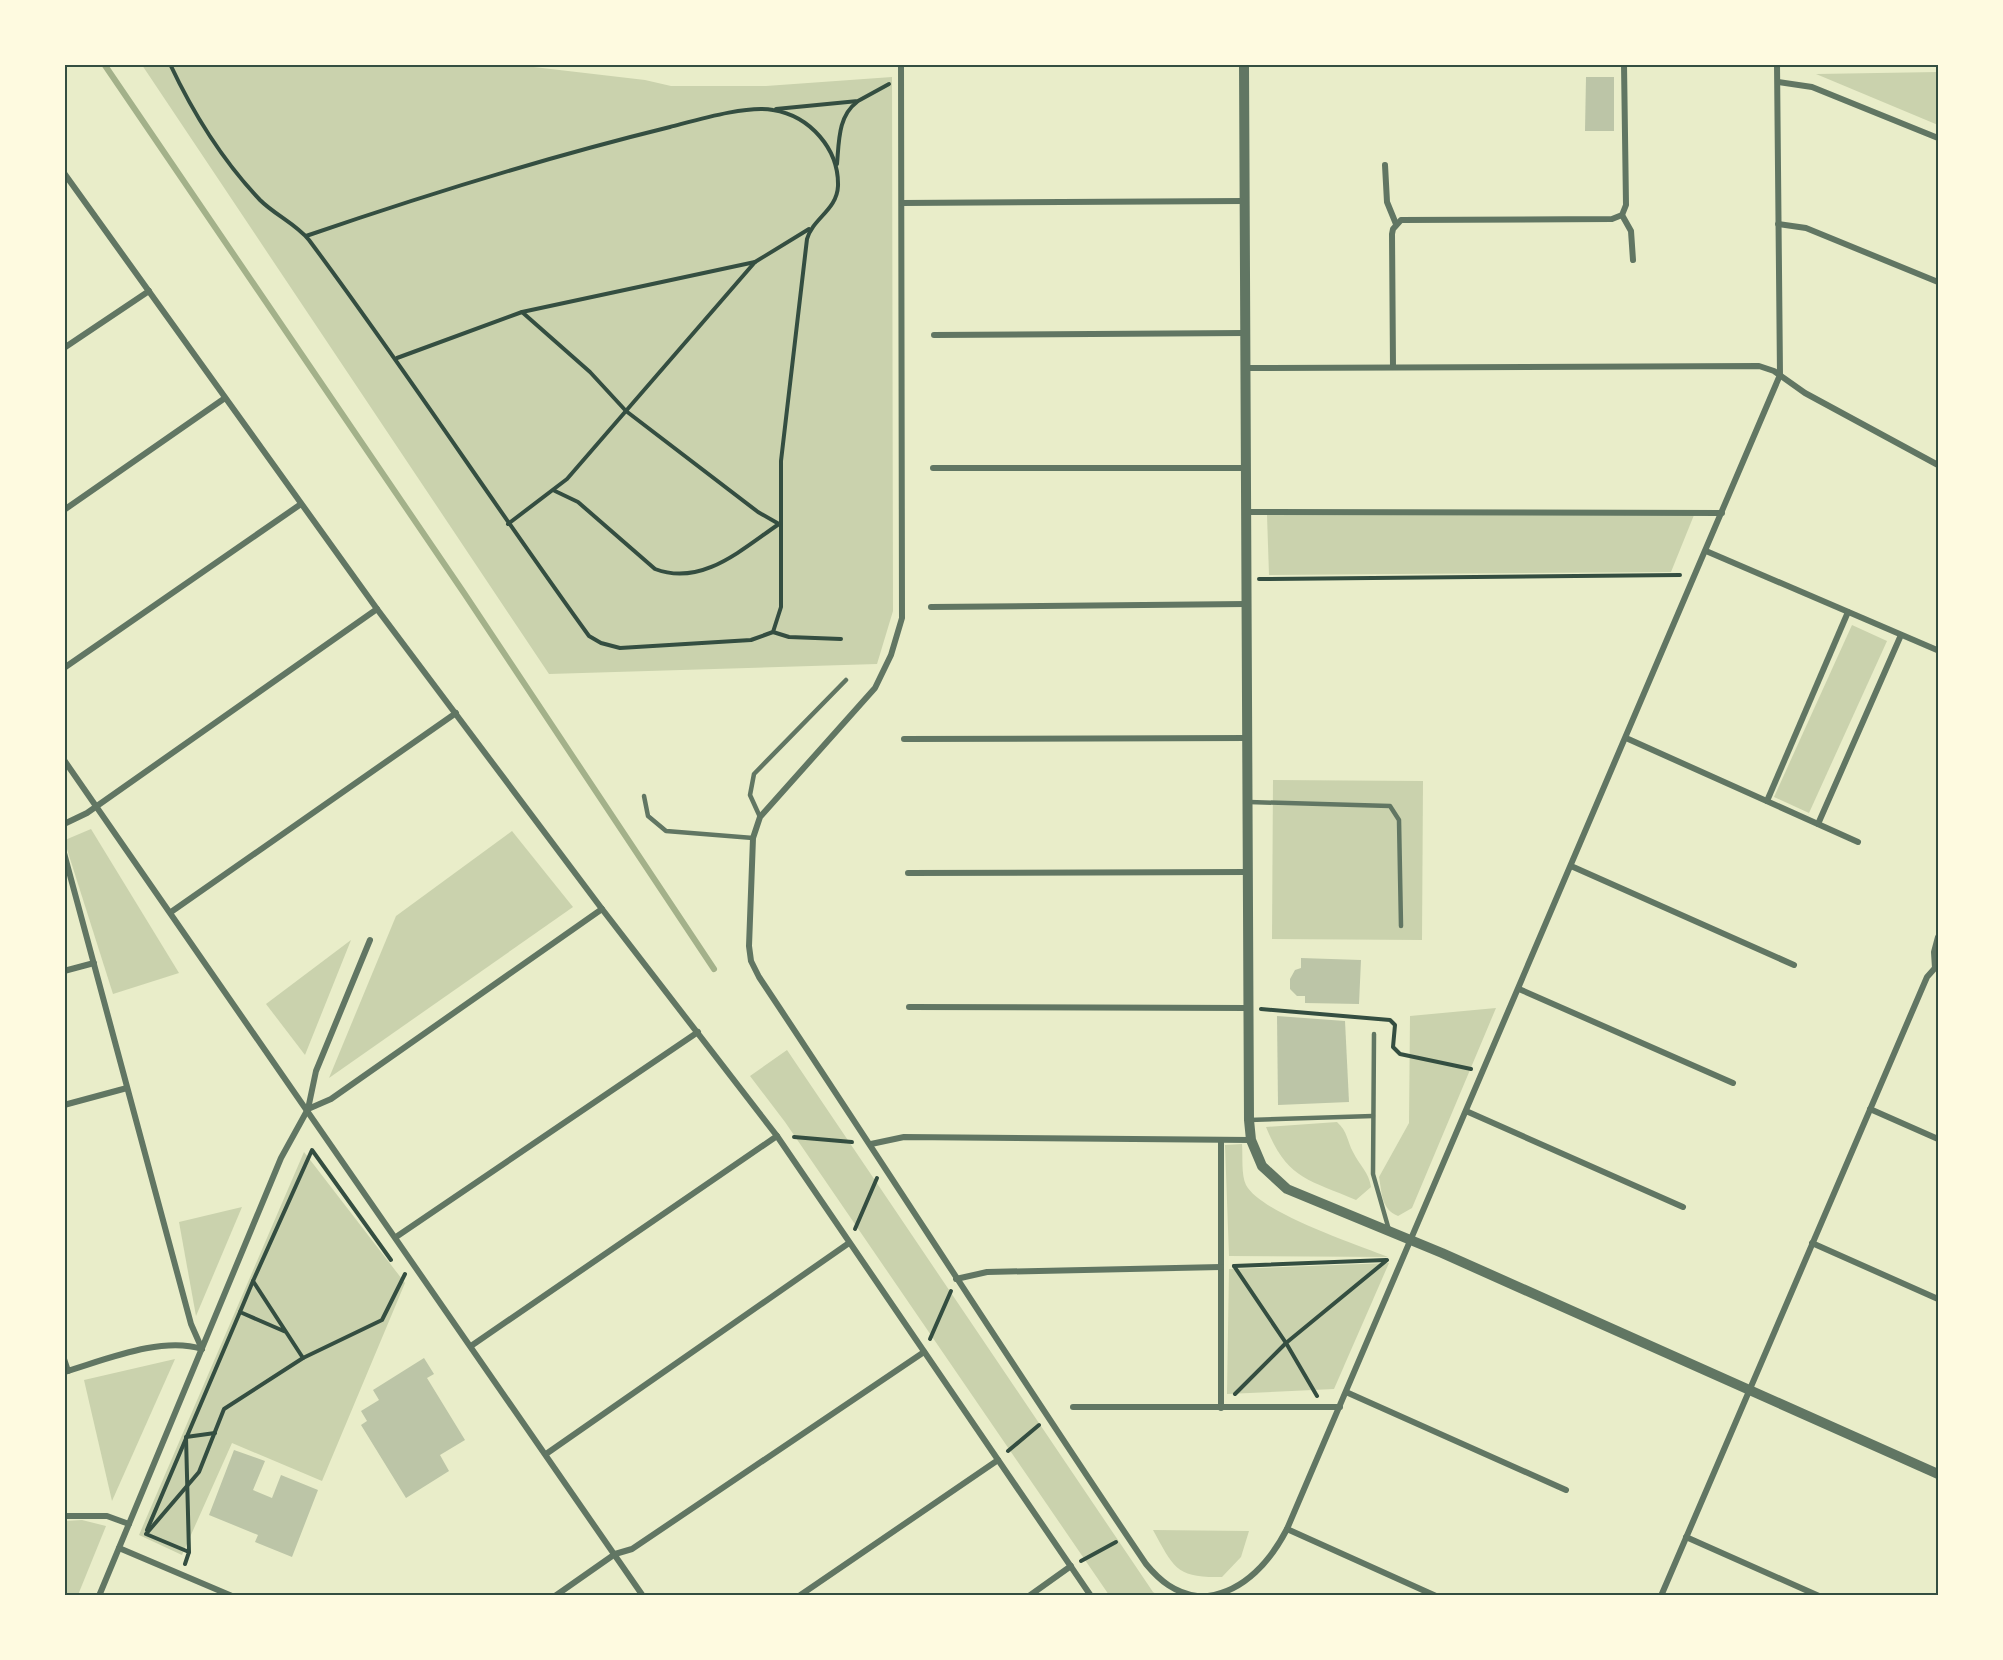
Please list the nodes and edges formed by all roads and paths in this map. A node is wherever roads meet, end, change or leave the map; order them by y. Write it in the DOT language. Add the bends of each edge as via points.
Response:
graph roads {
  1 [pos="170,64"];
  2 [pos="901,64"];
  3 [pos="1244,64"];
  4 [pos="1624,64"];
  5 [pos="1778,64"];
  6 [pos="901,81"];
  7 [pos="1778,82"];
  8 [pos="858,101"];
  9 [pos="772,110"];
  10 [pos="1938,138"];
  11 [pos="1385,165"];
  12 [pos="836,168"];
  13 [pos="64,173"];
  14 [pos="72,183"];
  15 [pos="64,188"];
  16 [pos="1244,201"];
  17 [pos="902,203"];
  18 [pos="1622,215"];
  19 [pos="1396,224"];
  20 [pos="1778,224"];
  21 [pos="810,229"];
  22 [pos="306,236"];
  23 [pos="1633,260"];
  24 [pos="755,262"];
  25 [pos="1938,282"];
  26 [pos="149,291"];
  27 [pos="522,312"];
  28 [pos="1245,333"];
  29 [pos="934,335"];
  30 [pos="64,348"];
  31 [pos="397,358"];
  32 [pos="1393,367"];
  33 [pos="1245,368"];
  34 [pos="1780,375"];
  35 [pos="225,398"];
  36 [pos="626,411"];
  37 [pos="1938,465"];
  38 [pos="933,468"];
  39 [pos="1246,468"];
  40 [pos="555,491"];
  41 [pos="301,504"];
  42 [pos="64,510"];
  43 [pos="1246,512"];
  44 [pos="1722,513"];
  45 [pos="508,524"];
  46 [pos="779,524"];
  47 [pos="1706,551"];
  48 [pos="1695,575"];
  49 [pos="1246,579"];
  50 [pos="1246,604"];
  51 [pos="931,607"];
  52 [pos="378,609"];
  53 [pos="1848,612"];
  54 [pos="772,632"];
  55 [pos="1901,634"];
  56 [pos="840,639"];
  57 [pos="1937,650"];
  58 [pos="64,668"];
  59 [pos="846,680"];
  60 [pos="456,712"];
  61 [pos="1247,738"];
  62 [pos="1626,738"];
  63 [pos="904,739"];
  64 [pos="64,760"];
  65 [pos="644,796"];
  66 [pos="1767,801"];
  67 [pos="1248,802"];
  68 [pos="96,806"];
  69 [pos="760,817"];
  70 [pos="64,824"];
  71 [pos="1818,824"];
  72 [pos="753,838"];
  73 [pos="1858,842"];
  74 [pos="64,853"];
  75 [pos="1571,866"];
  76 [pos="1248,872"];
  77 [pos="908,873"];
  78 [pos="602,909"];
  79 [pos="171,912"];
  80 [pos="1401,926"];
  81 [pos="1938,937"];
  82 [pos="370,940"];
  83 [pos="94,963"];
  84 [pos="1794,965"];
  85 [pos="1936,968"];
  86 [pos="64,971"];
  87 [pos="1519,989"];
  88 [pos="909,1007"];
  89 [pos="1248,1008"];
  90 [pos="698,1032"];
  91 [pos="1374,1034"];
  92 [pos="1733,1083"];
  93 [pos="127,1088"];
  94 [pos="64,1105"];
  95 [pos="308,1109"];
  96 [pos="1870,1109"];
  97 [pos="1466,1111"];
  98 [pos="1373,1116"];
  99 [pos="1249,1120"];
  100 [pos="777,1136"];
  101 [pos="1938,1139"];
  102 [pos="1221,1140"];
  103 [pos="1251,1140"];
  104 [pos="871,1144"];
  105 [pos="883,1164"];
  106 [pos="1683,1207"];
  107 [pos="1390,1232"];
  108 [pos="396,1237"];
  109 [pos="1411,1241"];
  110 [pos="849,1243"];
  111 [pos="1812,1243"];
  112 [pos="412,1260"];
  113 [pos="1387,1260"];
  114 [pos="1234,1266"];
  115 [pos="1221,1267"];
  116 [pos="404,1277"];
  117 [pos="956,1279"];
  118 [pos="253,1281"];
  119 [pos="1938,1299"];
  120 [pos="240,1312"];
  121 [pos="286,1332"];
  122 [pos="1286,1343"];
  123 [pos="471,1346"];
  124 [pos="202,1348"];
  125 [pos="924,1352"];
  126 [pos="303,1358"];
  127 [pos="64,1359"];
  128 [pos="66,1371"];
  129 [pos="1749,1390"];
  130 [pos="1346,1392"];
  131 [pos="1073,1407"];
  132 [pos="1324,1407"];
  133 [pos="1340,1407"];
  134 [pos="1221,1408"];
  135 [pos="1047,1418"];
  136 [pos="215,1432"];
  137 [pos="186,1437"];
  138 [pos="546,1454"];
  139 [pos="998,1460"];
  140 [pos="1938,1474"];
  141 [pos="188,1485"];
  142 [pos="1566,1490"];
  143 [pos="64,1515"];
  144 [pos="129,1524"];
  145 [pos="1287,1529"];
  146 [pos="146,1534"];
  147 [pos="1127,1535"];
  148 [pos="1686,1538"];
  149 [pos="119,1548"];
  150 [pos="189,1552"];
  151 [pos="615,1554"];
  152 [pos="1071,1566"];
  153 [pos="182,1574"];
  154 [pos="1216,1595"];
  155 [pos="99,1596"];
  156 [pos="232,1596"];
  157 [pos="555,1596"];
  158 [pos="643,1596"];
  159 [pos="799,1596"];
  160 [pos="1029,1596"];
  161 [pos="1091,1596"];
  162 [pos="1197,1596"];
  163 [pos="1208,1596"];
  164 [pos="1436,1596"];
  165 [pos="1660,1596"];
  166 [pos="1819,1596"];
  1 -- 22 [label="path" via="196,114 238,176 263,203"];
  2 -- 6 [label="street"];
  3 -- 16 [label="street"];
  4 -- 18 [label="street" via="1626,205"];
  5 -- 7 [label="street"];
  6 -- 8 [label="path"];
  6 -- 17 [label="street"];
  7 -- 10 [label="street" via="1812,87"];
  7 -- 20 [label="street"];
  8 -- 9 [label="path"];
  8 -- 12 [label="path" via="842,120"];
  9 -- 12 [label="path" via="799,120 821,137 832,152"];
  9 -- 22 [label="path" via="724,115 650,132"];
  11 -- 19 [label="street" via="1387,202"];
  12 -- 21 [label="path" via="838,188 834,203"];
  13 -- 14 [label="street"];
  14 -- 15 [label="street"];
  14 -- 26 [label="street"];
  16 -- 17 [label="street"];
  16 -- 28 [label="street"];
  17 -- 69 [label="street" via="902,618 891,655 875,688"];
  18 -- 19 [label="street" via="1612,219 1407,218"];
  18 -- 23 [label="street" via="1631,231"];
  19 -- 32 [label="street" via="1392,234"];
  20 -- 25 [label="street" via="1806,228"];
  20 -- 34 [label="street"];
  21 -- 24 [label="path"];
  21 -- 46 [label="path" via="781,461"];
  22 -- 31 [label="path"];
  24 -- 27 [label="path"];
  24 -- 36 [label="path"];
  26 -- 30 [label="street"];
  26 -- 35 [label="street"];
  27 -- 31 [label="path"];
  27 -- 36 [label="path" via="590,372"];
  28 -- 29 [label="street"];
  28 -- 33 [label="street"];
  31 -- 45 [label="path"];
  32 -- 33 [label="street"];
  32 -- 34 [label="street" via="1759,366"];
  33 -- 39 [label="street"];
  34 -- 37 [label="street" via="1805,393"];
  34 -- 44 [label="street"];
  35 -- 41 [label="street"];
  35 -- 42 [label="street"];
  36 -- 40 [label="path"];
  36 -- 46 [label="path"];
  38 -- 39 [label="street"];
  39 -- 43 [label="street"];
  40 -- 45 [label="path"];
  40 -- 46 [label="path" via="578,502 655,569 670,575 704,572"];
  41 -- 52 [label="street"];
  41 -- 58 [label="street"];
  43 -- 44 [label="street"];
  43 -- 49 [label="street"];
  44 -- 47 [label="street"];
  45 -- 54 [label="path" via="590,636 601,643 620,648 727,642 751,640"];
  46 -- 54 [label="path" via="781,606"];
  47 -- 48 [label="street"];
  47 -- 53 [label="street"];
  48 -- 49 [label="path"];
  48 -- 62 [label="street"];
  49 -- 50 [label="street"];
  50 -- 51 [label="street"];
  50 -- 61 [label="street"];
  52 -- 60 [label="street"];
  52 -- 68 [label="street"];
  53 -- 55 [label="street"];
  53 -- 66 [label="street"];
  54 -- 56 [label="path" via="789,637"];
  55 -- 57 [label="street"];
  55 -- 71 [label="street"];
  59 -- 69 [label="lane" via="754,774 750,795"];
  60 -- 78 [label="street"];
  60 -- 79 [label="street"];
  61 -- 63 [label="street"];
  61 -- 67 [label="street"];
  62 -- 66 [label="street"];
  62 -- 75 [label="street"];
  64 -- 68 [label="street"];
  65 -- 72 [label="lane" via="648,816 666,831"];
  66 -- 71 [label="street"];
  67 -- 76 [label="street"];
  67 -- 80 [label="lane" via="1390,806 1400,820"];
  68 -- 70 [label="street"];
  68 -- 79 [label="street"];
  69 -- 72 [label="street"];
  71 -- 73 [label="street"];
  72 -- 104 [label="street" via="751,961"];
  74 -- 83 [label="street"];
  75 -- 84 [label="street"];
  75 -- 87 [label="street"];
  76 -- 77 [label="street"];
  76 -- 89 [label="street"];
  78 -- 90 [label="street"];
  78 -- 95 [label="street" via="331,1099"];
  79 -- 95 [label="street"];
  81 -- 85 [label="street" via="1934,952"];
  82 -- 95 [label="street" via="316,1071"];
  83 -- 86 [label="street"];
  83 -- 93 [label="street"];
  85 -- 96 [label="street" via="1927,977"];
  87 -- 92 [label="street"];
  87 -- 97 [label="street"];
  88 -- 89 [label="street"];
  89 -- 99 [label="street"];
  90 -- 100 [label="street"];
  90 -- 108 [label="street"];
  91 -- 98 [label="lane"];
  93 -- 94 [label="street"];
  93 -- 124 [label="street" via="190,1324"];
  95 -- 108 [label="street"];
  95 -- 124 [label="street" via="281,1158"];
  96 -- 101 [label="street"];
  96 -- 111 [label="street"];
  97 -- 106 [label="street"];
  97 -- 109 [label="street"];
  98 -- 99 [label="lane"];
  98 -- 107 [label="lane" via="1373,1174"];
  99 -- 103 [label="street"];
  100 -- 104 [label="path"];
  100 -- 110 [label="street"];
  100 -- 123 [label="street"];
  102 -- 103 [label="street"];
  102 -- 104 [label="street" via="904,1137"];
  102 -- 115 [label="street"];
  103 -- 107 [label="street" via="1262,1166 1277,1183"];
  104 -- 105 [label="street"];
  105 -- 110 [label="path"];
  105 -- 117 [label="street"];
  107 -- 109 [label="street"];
  108 -- 112 [label="street"];
  109 -- 113 [label="path"];
  109 -- 129 [label="street"];
  109 -- 130 [label="street"];
  110 -- 125 [label="street"];
  110 -- 138 [label="street"];
  111 -- 119 [label="street"];
  111 -- 129 [label="street"];
  112 -- 116 [label="path"];
  112 -- 123 [label="street"];
  113 -- 114 [label="path"];
  113 -- 122 [label="path"];
  114 -- 115 [label="path"];
  114 -- 122 [label="path"];
  115 -- 117 [label="street" via="987,1272"];
  115 -- 134 [label="street"];
  116 -- 118 [label="path" via="312,1150"];
  116 -- 126 [label="path" via="382,1320"];
  117 -- 125 [label="path"];
  117 -- 135 [label="street"];
  118 -- 120 [label="path"];
  118 -- 121 [label="path"];
  120 -- 121 [label="path"];
  120 -- 137 [label="path"];
  121 -- 126 [label="path"];
  122 -- 132 [label="path"];
  122 -- 134 [label="path"];
  123 -- 138 [label="street"];
  124 -- 128 [label="street" via="164,1345"];
  124 -- 144 [label="street"];
  125 -- 139 [label="street"];
  125 -- 151 [label="street" via="632,1549"];
  126 -- 136 [label="path" via="224,1409"];
  127 -- 128 [label="street"];
  129 -- 140 [label="street"];
  129 -- 148 [label="street"];
  130 -- 133 [label="street"];
  130 -- 142 [label="street"];
  131 -- 134 [label="street"];
  132 -- 133 [label="street"];
  132 -- 134 [label="street"];
  133 -- 145 [label="street"];
  135 -- 139 [label="path"];
  135 -- 147 [label="street"];
  136 -- 137 [label="path"];
  136 -- 141 [label="path" via="199,1472"];
  137 -- 141 [label="path"];
  137 -- 146 [label="path"];
  138 -- 151 [label="street"];
  139 -- 152 [label="street"];
  139 -- 159 [label="street"];
  141 -- 146 [label="path"];
  141 -- 150 [label="path"];
  143 -- 144 [label="street" via="107,1516"];
  144 -- 149 [label="street"];
  145 -- 154 [label="street" via="1255,1573"];
  145 -- 164 [label="street"];
  146 -- 150 [label="path"];
  147 -- 152 [label="path"];
  147 -- 162 [label="street" via="1164,1583"];
  148 -- 165 [label="street"];
  148 -- 166 [label="street"];
  149 -- 153 [label="street"];
  149 -- 155 [label="street"];
  150 -- 153 [label="path"];
  151 -- 157 [label="street"];
  151 -- 158 [label="street"];
  152 -- 160 [label="street"];
  152 -- 161 [label="street"];
  153 -- 156 [label="street"];
  154 -- 163 [label="street"];
}
